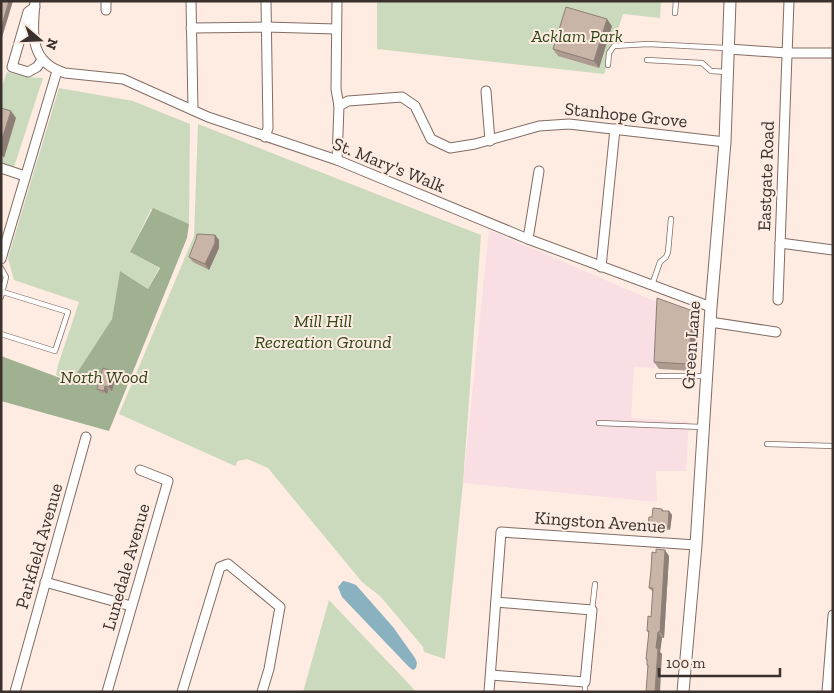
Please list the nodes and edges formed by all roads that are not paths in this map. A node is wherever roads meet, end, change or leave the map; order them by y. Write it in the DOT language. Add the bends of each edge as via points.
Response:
graph roads {
  1 [pos="191,1"];
  2 [pos="266,1"];
  3 [pos="337,1"];
  4 [pos="676,1"];
  5 [pos="730,1"];
  6 [pos="789,1"];
  7 [pos="35,4"];
  8 [pos="675,13"];
  9 [pos="266,27"];
  10 [pos="191,28"];
  11 [pos="336,29"];
  12 [pos="729,48"];
  13 [pos="787,53"];
  14 [pos="833,54"];
  15 [pos="42,60"];
  16 [pos="647,60"];
  17 [pos="608,65"];
  18 [pos="54,69"];
  19 [pos="728,72"];
  20 [pos="486,91"];
  21 [pos="338,106"];
  22 [pos="193,110"];
  23 [pos="615,129"];
  24 [pos="265,137"];
  25 [pos="490,140"];
  26 [pos="724,142"];
  27 [pos="337,160"];
  28 [pos="1,168"];
  29 [pos="539,171"];
  30 [pos="25,176"];
  31 [pos="671,219"];
  32 [pos="528,240"];
  33 [pos="780,243"];
  34 [pos="833,250"];
  35 [pos="1,259"];
  36 [pos="602,267"];
  37 [pos="1,268"];
  38 [pos="652,285"];
  39 [pos="2,294"];
  40 [pos="778,300"];
  41 [pos="711,307"];
  42 [pos="710,322"];
  43 [pos="776,332"];
  44 [pos="1,334"];
  45 [pos="658,376"];
  46 [pos="707,376"];
  47 [pos="599,424"];
  48 [pos="704,427"];
  49 [pos="86,437"];
  50 [pos="767,444"];
  51 [pos="833,446"];
  52 [pos="140,470"];
  53 [pos="696,545"];
  54 [pos="45,582"];
  55 [pos="596,584"];
  56 [pos="496,602"];
  57 [pos="131,606"];
  58 [pos="592,610"];
  59 [pos="833,615"];
  60 [pos="490,675"];
  61 [pos="585,682"];
  62 [pos="15,692"];
  63 [pos="107,692"];
  64 [pos="182,692"];
  65 [pos="262,692"];
  66 [pos="489,692"];
  67 [pos="585,692"];
  68 [pos="683,692"];
  69 [pos="827,692"];
  1 -- 10 [label="street"];
  2 -- 9 [label="street"];
  3 -- 11 [label="street"];
  4 -- 8 [label="lane"];
  5 -- 12 [label="street, Green Lane"];
  6 -- 13 [label="street, Eastgate Road"];
  7 -- 15 [label="street" via="36,49"];
  7 -- 15 [label="street" via="28,12 12,67 28,72"];
  9 -- 10 [label="street"];
  9 -- 11 [label="street"];
  9 -- 24 [label="street" via="268,128"];
  10 -- 22 [label="street"];
  11 -- 21 [label="street"];
  12 -- 13 [label="street"];
  12 -- 17 [label="lane" via="648,44 614,46"];
  12 -- 19 [label="street, Green Lane"];
  13 -- 14 [label="street"];
  13 -- 33 [label="street, Eastgate Road"];
  15 -- 18 [label="street"];
  16 -- 19 [label="lane" via="702,63 710,71"];
  18 -- 22 [label="street, St. Mary's Walk" via="123,79"];
  18 -- 30 [label="street"];
  19 -- 26 [label="street, Green Lane"];
  20 -- 25 [label="street"];
  21 -- 25 [label="street, Stanhope Grove" via="348,101 402,97 415,106 431,139 450,148"];
  21 -- 27 [label="street"];
  22 -- 24 [label="street, St. Mary's Walk"];
  23 -- 25 [label="street, Stanhope Grove" via="570,124 539,126"];
  23 -- 26 [label="street, Stanhope Grove"];
  23 -- 36 [label="street"];
  24 -- 27 [label="street, St. Mary's Walk"];
  26 -- 41 [label="street, Green Lane"];
  27 -- 32 [label="street, St. Mary's Walk"];
  28 -- 30 [label="street"];
  29 -- 32 [label="street"];
  30 -- 35 [label="street"];
  31 -- 38 [label="lane" via="668,252 660,262"];
  32 -- 36 [label="street, St. Mary's Walk"];
  33 -- 34 [label="street"];
  33 -- 40 [label="street, Eastgate Road"];
  36 -- 38 [label="street, St. Mary's Walk"];
  37 -- 39 [label="lane" via="6,278"];
  38 -- 41 [label="street, St. Mary's Walk"];
  39 -- 44 [label="lane" via="68,312 55,351"];
  41 -- 42 [label="street, Green Lane"];
  42 -- 43 [label="street"];
  42 -- 46 [label="street, Green Lane"];
  45 -- 46 [label="lane"];
  46 -- 48 [label="street, Green Lane"];
  47 -- 48 [label="lane"];
  48 -- 53 [label="street, Green Lane"];
  49 -- 54 [label="street, Parkfield Avenue"];
  50 -- 51 [label="lane"];
  52 -- 57 [label="street, Lunedale Avenue" via="168,481"];
  53 -- 56 [label="street, Kingston Avenue" via="501,532"];
  53 -- 68 [label="street, Green Lane"];
  54 -- 57 [label="street"];
  54 -- 62 [label="street, Parkfield Avenue"];
  55 -- 58 [label="lane"];
  56 -- 58 [label="street"];
  56 -- 60 [label="street"];
  57 -- 63 [label="street, Lunedale Avenue"];
  58 -- 61 [label="street"];
  59 -- 69 [label="street"];
  60 -- 61 [label="street"];
  60 -- 66 [label="street"];
  61 -- 67 [label="lane"];
  64 -- 65 [label="street" via="220,567 228,564 280,607"];
}
